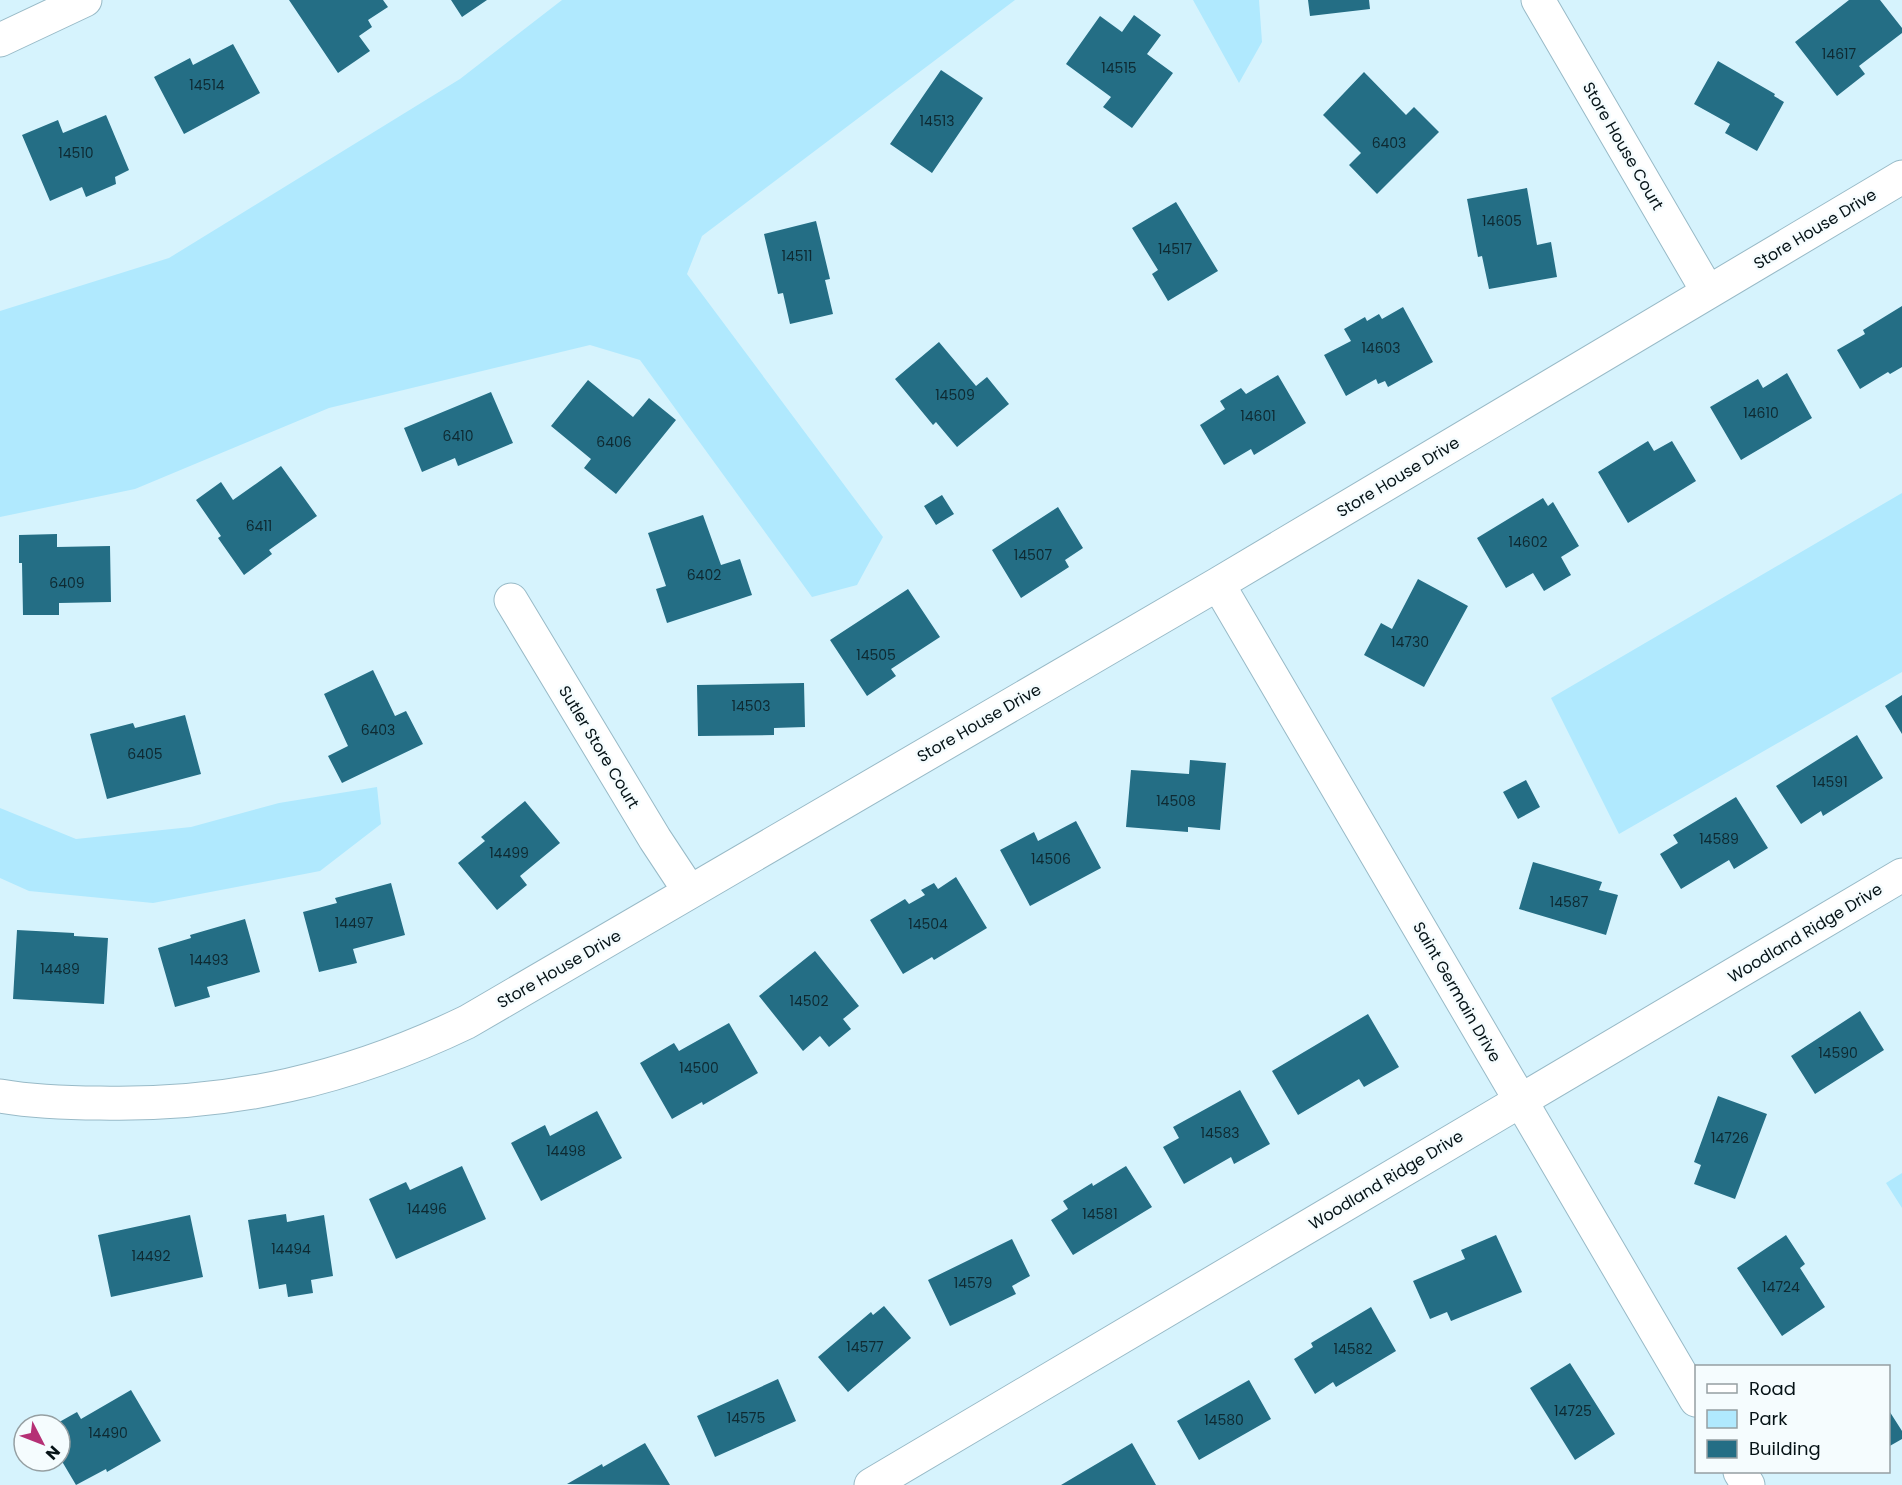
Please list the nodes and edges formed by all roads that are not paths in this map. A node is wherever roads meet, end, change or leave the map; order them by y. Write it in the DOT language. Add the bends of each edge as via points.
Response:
graph roads {
  1 [pos="85,0"];
  2 [pos="1538,0"];
  3 [pos="0,40"];
  4 [pos="1902,177"];
  5 [pos="1708,292"];
  6 [pos="1218,584"];
  7 [pos="511,600"];
  8 [pos="1902,875"];
  9 [pos="690,892"];
  10 [pos="0,1096"];
  11 [pos="1521,1100"];
  12 [pos="1695,1398"];
  13 [pos="871,1485"];
  1 -- 3 [label="street"];
  2 -- 5 [label="street, Store House Court"];
  4 -- 5 [label="street, Store House Drive"];
  5 -- 6 [label="street, Store House Drive"];
  6 -- 9 [label="street, Store House Drive"];
  6 -- 11 [label="street, Saint Germain Drive"];
  7 -- 9 [label="street, Sutler Store Court"];
  8 -- 11 [label="street, Woodland Ridge Drive"];
  9 -- 10 [label="street, Store House Drive" via="467,1022 418,1046 355,1068 278,1088 199,1100 125,1104"];
  11 -- 12 [label="street, Saint Germain Drive"];
  11 -- 13 [label="street, Woodland Ridge Drive"];
}
